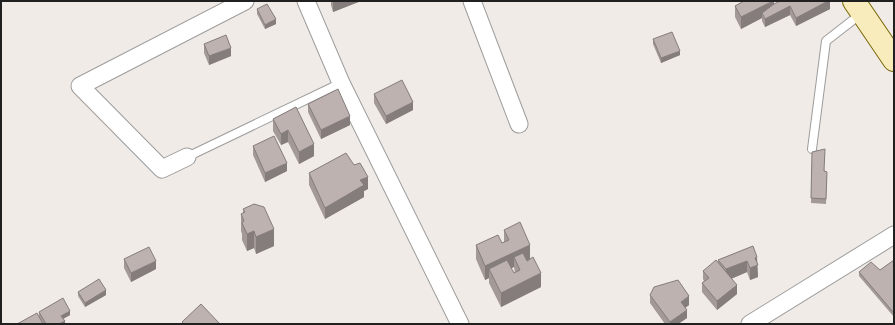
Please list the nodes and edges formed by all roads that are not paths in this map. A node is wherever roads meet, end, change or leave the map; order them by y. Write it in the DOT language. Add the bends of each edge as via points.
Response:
graph roads {
  1 [pos="245,1"];
  2 [pos="306,1"];
  3 [pos="472,1"];
  4 [pos="858,7"];
  5 [pos="894,60"];
  6 [pos="341,83"];
  7 [pos="519,124"];
  8 [pos="812,149"];
  9 [pos="187,157"];
  10 [pos="894,235"];
  11 [pos="460,324"];
  12 [pos="750,324"];
  1 -- 9 [label="street" via="80,86 162,170"];
  2 -- 6 [label="street"];
  3 -- 7 [label="street"];
  4 -- 5 [label="main road"];
  4 -- 8 [label="lane" via="826,41"];
  6 -- 9 [label="lane"];
  6 -- 11 [label="street"];
  10 -- 12 [label="street"];
}
